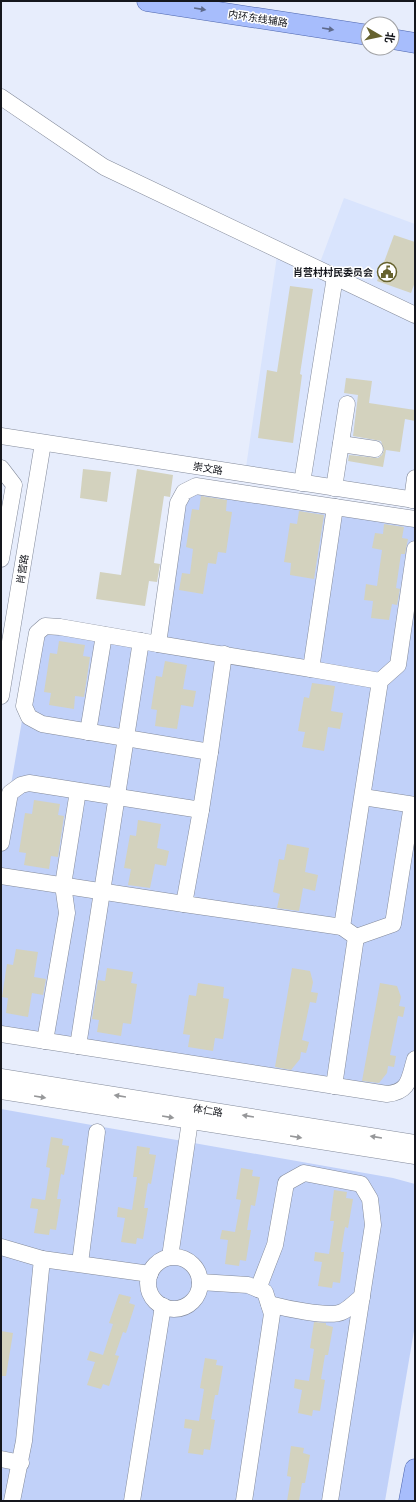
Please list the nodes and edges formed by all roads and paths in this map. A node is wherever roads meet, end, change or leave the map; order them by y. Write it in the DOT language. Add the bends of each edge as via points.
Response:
graph roads {
  1 [pos="147,1"];
  2 [pos="360,34"];
  3 [pos="400,40"];
  4 [pos="415,43"];
  5 [pos="1,97"];
  6 [pos="335,277"];
  7 [pos="415,315"];
  8 [pos="347,404"];
  9 [pos="1,436"];
  10 [pos="43,443"];
  11 [pos="341,444"];
  12 [pos="375,449"];
  13 [pos="1,468"];
  14 [pos="415,478"];
  15 [pos="302,483"];
  16 [pos="334,488"];
  17 [pos="413,500"];
  18 [pos="335,507"];
  19 [pos="415,519"];
  20 [pos="415,548"];
  21 [pos="1,560"];
  22 [pos="104,635"];
  23 [pos="141,641"];
  24 [pos="158,644"];
  25 [pos="408,646"];
  26 [pos="224,654"];
  27 [pos="311,669"];
  28 [pos="380,681"];
  29 [pos="1,696"];
  30 [pos="88,732"];
  31 [pos="126,738"];
  32 [pos="210,752"];
  33 [pos="78,791"];
  34 [pos="117,797"];
  35 [pos="363,797"];
  36 [pos="413,805"];
  37 [pos="201,810"];
  38 [pos="1,843"];
  39 [pos="1,876"];
  40 [pos="63,885"];
  41 [pos="102,892"];
  42 [pos="184,904"];
  43 [pos="342,927"];
  44 [pos="356,938"];
  45 [pos="1,1034"];
  46 [pos="45,1041"];
  47 [pos="78,1046"];
  48 [pos="415,1059"];
  49 [pos="1,1077"];
  50 [pos="334,1086"];
  51 [pos="1,1091"];
  52 [pos="190,1121"];
  53 [pos="97,1132"];
  54 [pos="415,1143"];
  55 [pos="415,1156"];
  56 [pos="1,1247"];
  57 [pos="170,1257"];
  58 [pos="42,1259"];
  59 [pos="80,1263"];
  60 [pos="150,1274"];
  61 [pos="200,1282"];
  62 [pos="258,1289"];
  63 [pos="362,1297"];
  64 [pos="269,1304"];
  65 [pos="163,1306"];
  66 [pos="1,1459"];
  67 [pos="21,1463"];
  68 [pos="415,1469"];
  69 [pos="12,1501"];
  70 [pos="132,1501"];
  71 [pos="244,1501"];
  72 [pos="330,1501"];
  73 [pos="409,1501"];
  1 -- 2 [label="main road, 内环东线辅路, one-way"];
  3 -- 4 [label="main road"];
  5 -- 6 [label="street" via="104,167"];
  6 -- 7 [label="street"];
  6 -- 15 [label="street"];
  8 -- 11 [label="street"];
  9 -- 10 [label="street, 崇文路"];
  10 -- 15 [label="street, 崇文路"];
  10 -- 29 [label="street, 肖营路"];
  11 -- 12 [label="street"];
  11 -- 16 [label="street"];
  13 -- 21 [label="street" via="14,485"];
  14 -- 17 [label="street"];
  15 -- 16 [label="street, 崇文路"];
  16 -- 17 [label="street, 崇文路"];
  18 -- 19 [label="street"];
  18 -- 24 [label="street" via="196,486 184,492 178,503"];
  18 -- 27 [label="street"];
  20 -- 25 [label="street"];
  22 -- 23 [label="street"];
  22 -- 30 [label="street"];
  22 -- 30 [label="street" via="45,626 37,633 24,706 29,717 42,724"];
  23 -- 24 [label="street"];
  23 -- 31 [label="street"];
  24 -- 26 [label="street"];
  25 -- 28 [label="street" via="398,665"];
  26 -- 27 [label="street"];
  26 -- 32 [label="street"];
  27 -- 28 [label="street"];
  28 -- 35 [label="street"];
  30 -- 31 [label="street"];
  31 -- 32 [label="street"];
  31 -- 34 [label="street"];
  32 -- 37 [label="street"];
  33 -- 34 [label="street"];
  33 -- 38 [label="street" via="30,783 21,785 10,793"];
  33 -- 40 [label="street"];
  34 -- 37 [label="street"];
  34 -- 41 [label="street"];
  35 -- 36 [label="street"];
  35 -- 43 [label="street"];
  36 -- 44 [label="street" via="393,924"];
  37 -- 42 [label="street"];
  39 -- 40 [label="street"];
  40 -- 41 [label="street"];
  40 -- 46 [label="street" via="67,913"];
  41 -- 42 [label="street"];
  41 -- 47 [label="street"];
  42 -- 43 [label="street"];
  43 -- 44 [label="street"];
  44 -- 50 [label="street"];
  45 -- 46 [label="street"];
  46 -- 47 [label="street"];
  47 -- 50 [label="street"];
  48 -- 50 [label="street" via="406,1087 398,1093 387,1094"];
  54 -- 49 [label="street, 体仁路, one-way"];
  51 -- 52 [label="street, 体仁路, one-way"];
  52 -- 55 [label="street, 体仁路, one-way"];
  52 -- 57 [label="street"];
  53 -- 59 [label="street"];
  56 -- 58 [label="street"];
  57 -- 60 [label="street" via="158,1263"];
  57 -- 61 [label="street" via="187,1260 194,1266"];
  58 -- 59 [label="street"];
  58 -- 67 [label="street"];
  59 -- 60 [label="street"];
  60 -- 65 [label="street" via="150,1291"];
  61 -- 62 [label="street" via="248,1285"];
  61 -- 65 [label="street" via="196,1297 190,1303 175,1309"];
  62 -- 63 [label="street" via="275,1245 286,1183 304,1174 361,1184 370,1199 373,1225"];
  62 -- 64 [label="street" via="265,1292"];
  63 -- 64 [label="street" via="342,1312 329,1314"];
  63 -- 72 [label="street"];
  64 -- 71 [label="street" via="272,1314"];
  65 -- 70 [label="street"];
  66 -- 67 [label="street"];
  67 -- 69 [label="street"];
  68 -- 73 [label="main road"];
}
